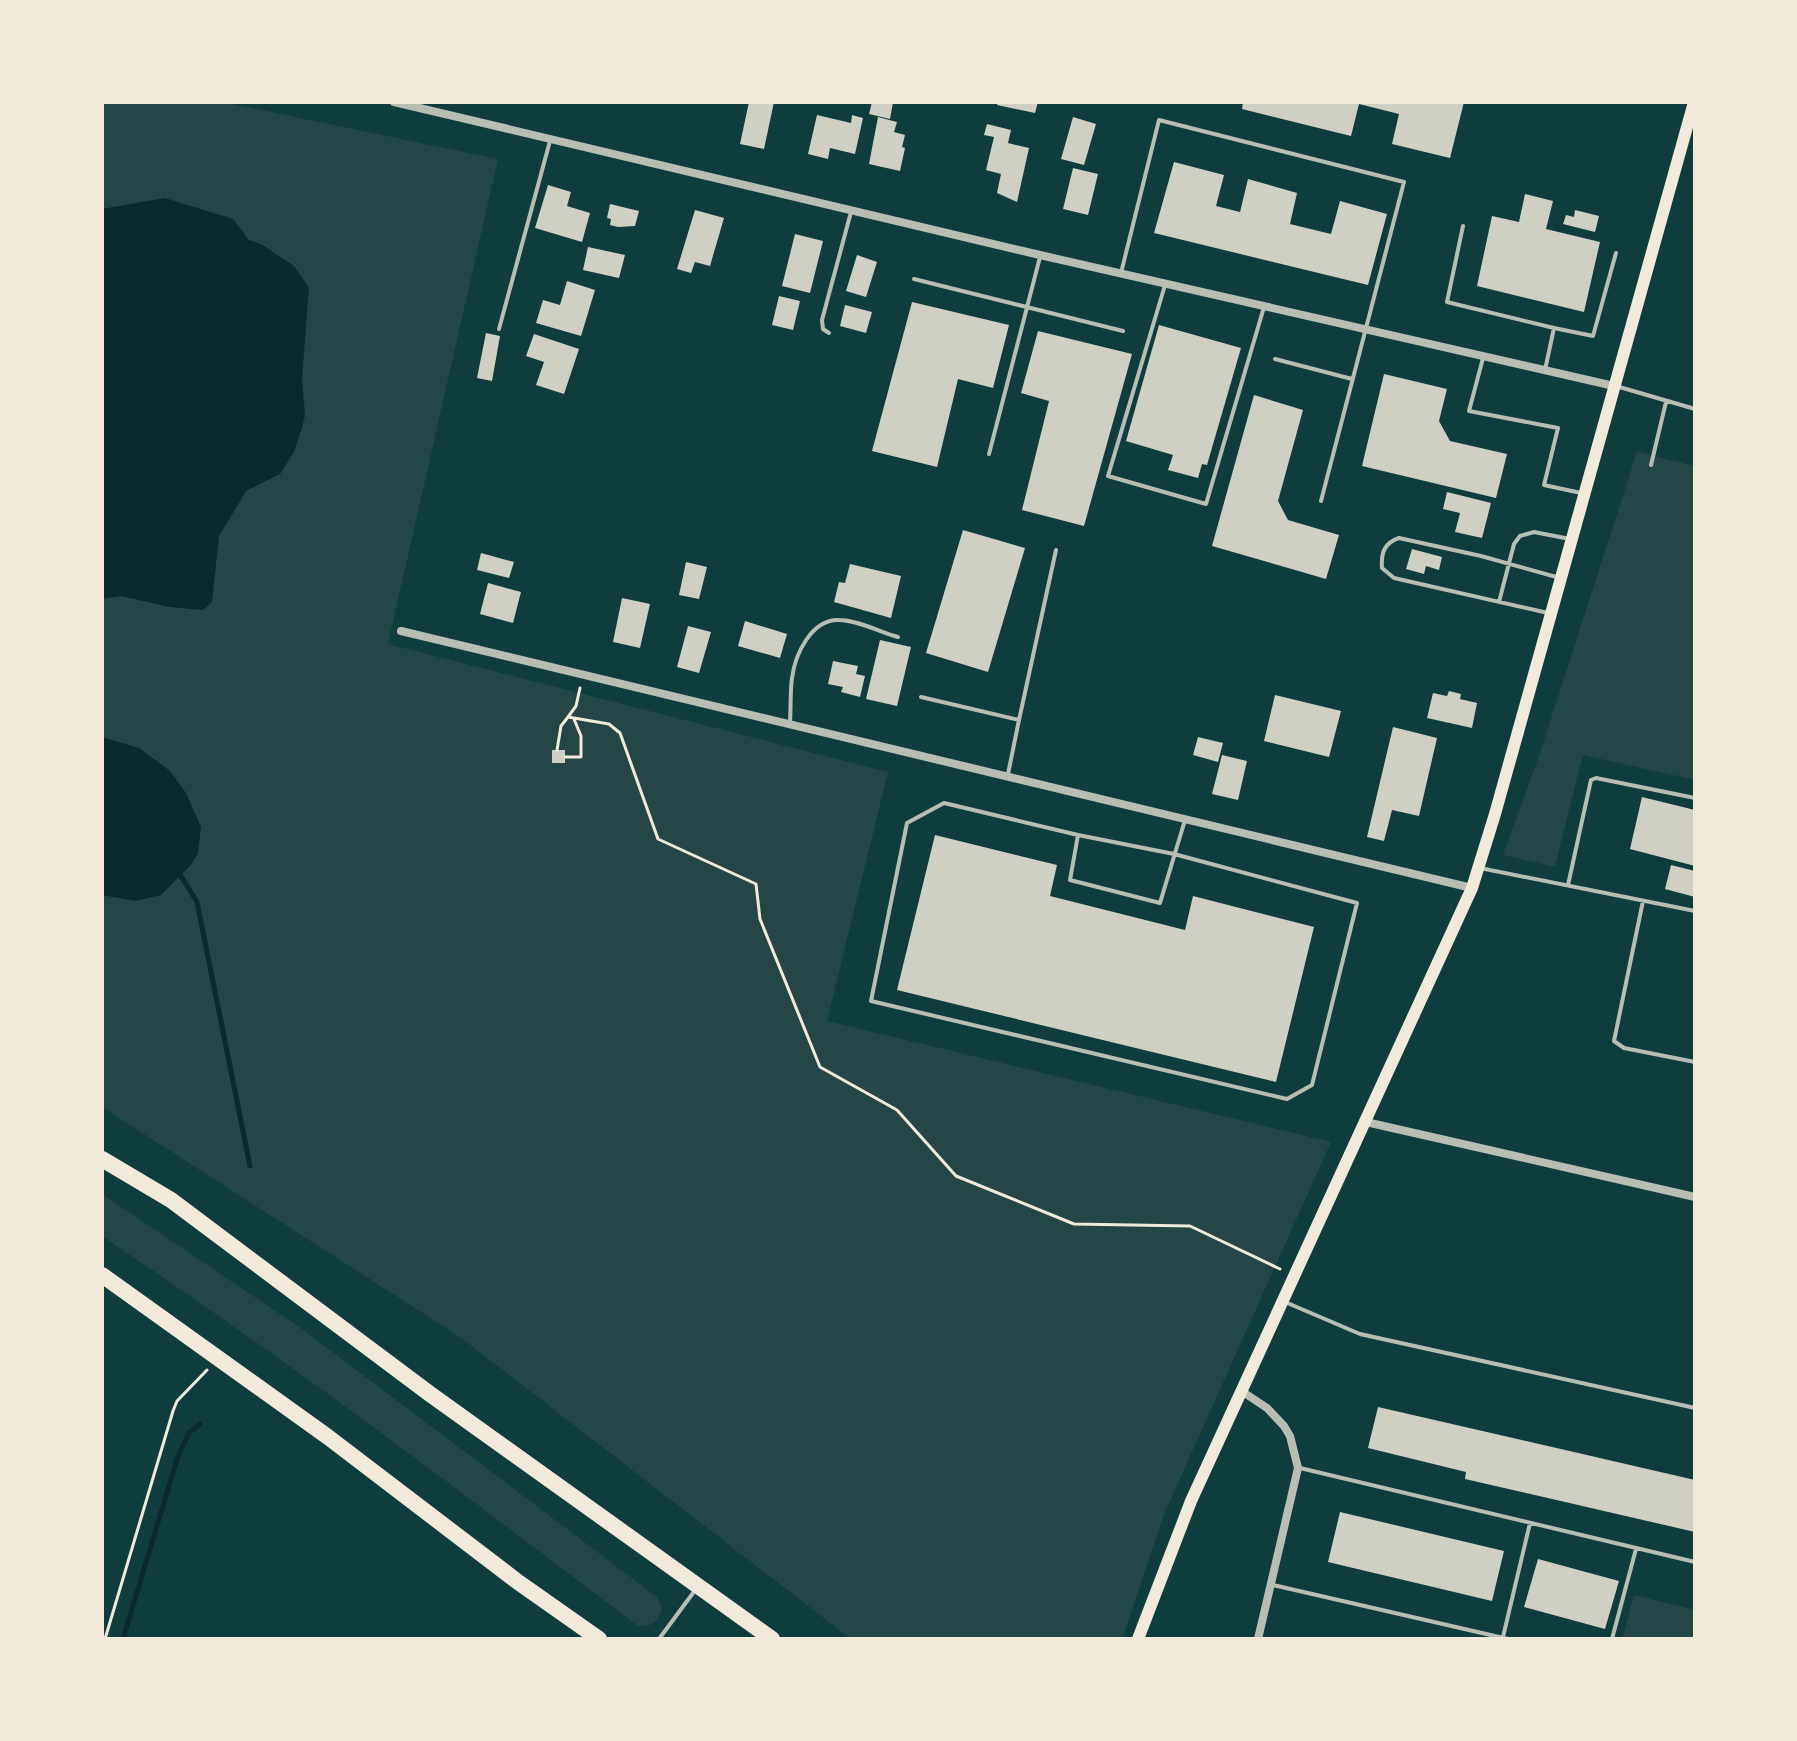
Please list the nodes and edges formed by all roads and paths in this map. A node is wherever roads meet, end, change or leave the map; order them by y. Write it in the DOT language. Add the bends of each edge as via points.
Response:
graph roads {
  1 [pos="394,102"];
  2 [pos="1694,102"];
  3 [pos="551,138"];
  4 [pos="852,210"];
  5 [pos="1463,226"];
  6 [pos="1616,253"];
  7 [pos="1040,255"];
  8 [pos="1121,273"];
  9 [pos="914,279"];
  10 [pos="1165,283"];
  11 [pos="1265,305"];
  12 [pos="1028,306"];
  13 [pos="1366,328"];
  14 [pos="1554,328"];
  15 [pos="499,329"];
  16 [pos="1123,331"];
  17 [pos="829,333"];
  18 [pos="1483,355"];
  19 [pos="1275,359"];
  20 [pos="1545,370"];
  21 [pos="1352,379"];
  22 [pos="1614,386"];
  23 [pos="1666,402"];
  24 [pos="1695,409"];
  25 [pos="989,454"];
  26 [pos="1651,465"];
  27 [pos="1584,494"];
  28 [pos="1321,501"];
  29 [pos="1571,539"];
  30 [pos="1056,550"];
  31 [pos="1509,564"];
  32 [pos="1560,578"];
  33 [pos="1499,602"];
  34 [pos="1551,613"];
  35 [pos="401,631"];
  36 [pos="898,637"];
  37 [pos="583,676"];
  38 [pos="921,697"];
  39 [pos="568,717"];
  40 [pos="574,719"];
  41 [pos="1019,720"];
  42 [pos="790,724"];
  43 [pos="557,750"];
  44 [pos="565,757"];
  45 [pos="1008,777"];
  46 [pos="1695,798"];
  47 [pos="1185,819"];
  48 [pos="1078,835"];
  49 [pos="1174,854"];
  50 [pos="1478,868"];
  51 [pos="1568,886"];
  52 [pos="1472,888"];
  53 [pos="1643,901"];
  54 [pos="1695,911"];
  55 [pos="1695,1062"];
  56 [pos="1366,1122"];
  57 [pos="102,1159"];
  58 [pos="1695,1197"];
  59 [pos="1277,1268"];
  60 [pos="102,1275"];
  61 [pos="1283,1301"];
  62 [pos="218,1357"];
  63 [pos="1243,1392"];
  64 [pos="1695,1408"];
  65 [pos="1298,1468"];
  66 [pos="1530,1523"];
  67 [pos="1636,1548"];
  68 [pos="1695,1562"];
  69 [pos="1270,1585"];
  70 [pos="698,1587"];
  71 [pos="1506,1638"];
  72 [pos="105,1639"];
  73 [pos="599,1639"];
  74 [pos="659,1639"];
  75 [pos="772,1639"];
  76 [pos="1138,1639"];
  77 [pos="1258,1639"];
  78 [pos="1612,1639"];
  1 -- 3 [label="street"];
  2 -- 22 [label="main road"];
  3 -- 4 [label="street"];
  3 -- 15 [label="lane"];
  4 -- 7 [label="street"];
  4 -- 17 [label="lane" via="822,320"];
  5 -- 14 [label="lane" via="1447,302"];
  6 -- 14 [label="lane" via="1593,336"];
  7 -- 8 [label="street"];
  7 -- 12 [label="lane"];
  8 -- 10 [label="street"];
  8 -- 13 [label="lane" via="1159,120 1404,182"];
  9 -- 12 [label="lane"];
  10 -- 11 [label="street"];
  10 -- 11 [label="lane" via="1108,476 1206,504"];
  11 -- 13 [label="street"];
  12 -- 16 [label="lane"];
  12 -- 25 [label="lane"];
  13 -- 18 [label="street"];
  13 -- 21 [label="lane"];
  14 -- 20 [label="lane"];
  18 -- 20 [label="street"];
  18 -- 27 [label="lane" via="1469,411 1558,428 1544,485"];
  19 -- 21 [label="lane"];
  20 -- 22 [label="street"];
  21 -- 28 [label="lane"];
  22 -- 23 [label="lane"];
  22 -- 27 [label="main road"];
  23 -- 24 [label="lane"];
  23 -- 26 [label="lane"];
  27 -- 29 [label="main road"];
  29 -- 31 [label="lane" via="1525,533 1514,544"];
  29 -- 32 [label="main road"];
  30 -- 41 [label="lane"];
  31 -- 32 [label="lane"];
  31 -- 33 [label="lane"];
  31 -- 33 [label="lane" via="1399,538 1384,548 1382,568 1394,578"];
  32 -- 34 [label="main road"];
  33 -- 34 [label="lane"];
  34 -- 50 [label="main road"];
  35 -- 37 [label="street"];
  36 -- 42 [label="lane" via="840,619 811,632 792,678"];
  37 -- 39 [label="path"];
  37 -- 42 [label="street"];
  38 -- 41 [label="lane"];
  39 -- 40 [label="path"];
  39 -- 43 [label="path"];
  40 -- 44 [label="path" via="581,757"];
  40 -- 59 [label="path" via="609,724 620,733 658,839 756,884 760,919 820,1067 897,1110 956,1176 1074,1224 1190,1226"];
  41 -- 45 [label="lane"];
  42 -- 45 [label="street"];
  45 -- 47 [label="street"];
  46 -- 51 [label="lane" via="1591,780"];
  47 -- 49 [label="lane"];
  47 -- 52 [label="street"];
  48 -- 49 [label="lane"];
  48 -- 49 [label="lane" via="1070,880 1160,903"];
  48 -- 49 [label="lane" via="944,803 907,823 871,1001 1287,1099 1312,1085 1357,903"];
  50 -- 51 [label="lane"];
  50 -- 52 [label="main road"];
  51 -- 53 [label="lane"];
  52 -- 56 [label="main road"];
  53 -- 54 [label="lane"];
  53 -- 55 [label="lane" via="1614,1041 1624,1048"];
  56 -- 58 [label="street"];
  56 -- 61 [label="main road"];
  57 -- 70 [label="highway" via="171,1200"];
  60 -- 62 [label="highway"];
  61 -- 63 [label="main road"];
  61 -- 64 [label="lane" via="1360,1334"];
  62 -- 72 [label="path" via="177,1401"];
  62 -- 73 [label="highway"];
  63 -- 65 [label="street" via="1284,1426"];
  63 -- 76 [label="main road" via="1191,1501"];
  65 -- 66 [label="lane"];
  65 -- 69 [label="street"];
  66 -- 67 [label="lane"];
  66 -- 71 [label="lane"];
  67 -- 68 [label="lane"];
  67 -- 78 [label="lane"];
  69 -- 71 [label="lane"];
  69 -- 77 [label="street"];
  70 -- 74 [label="lane"];
  70 -- 75 [label="highway"];
}
